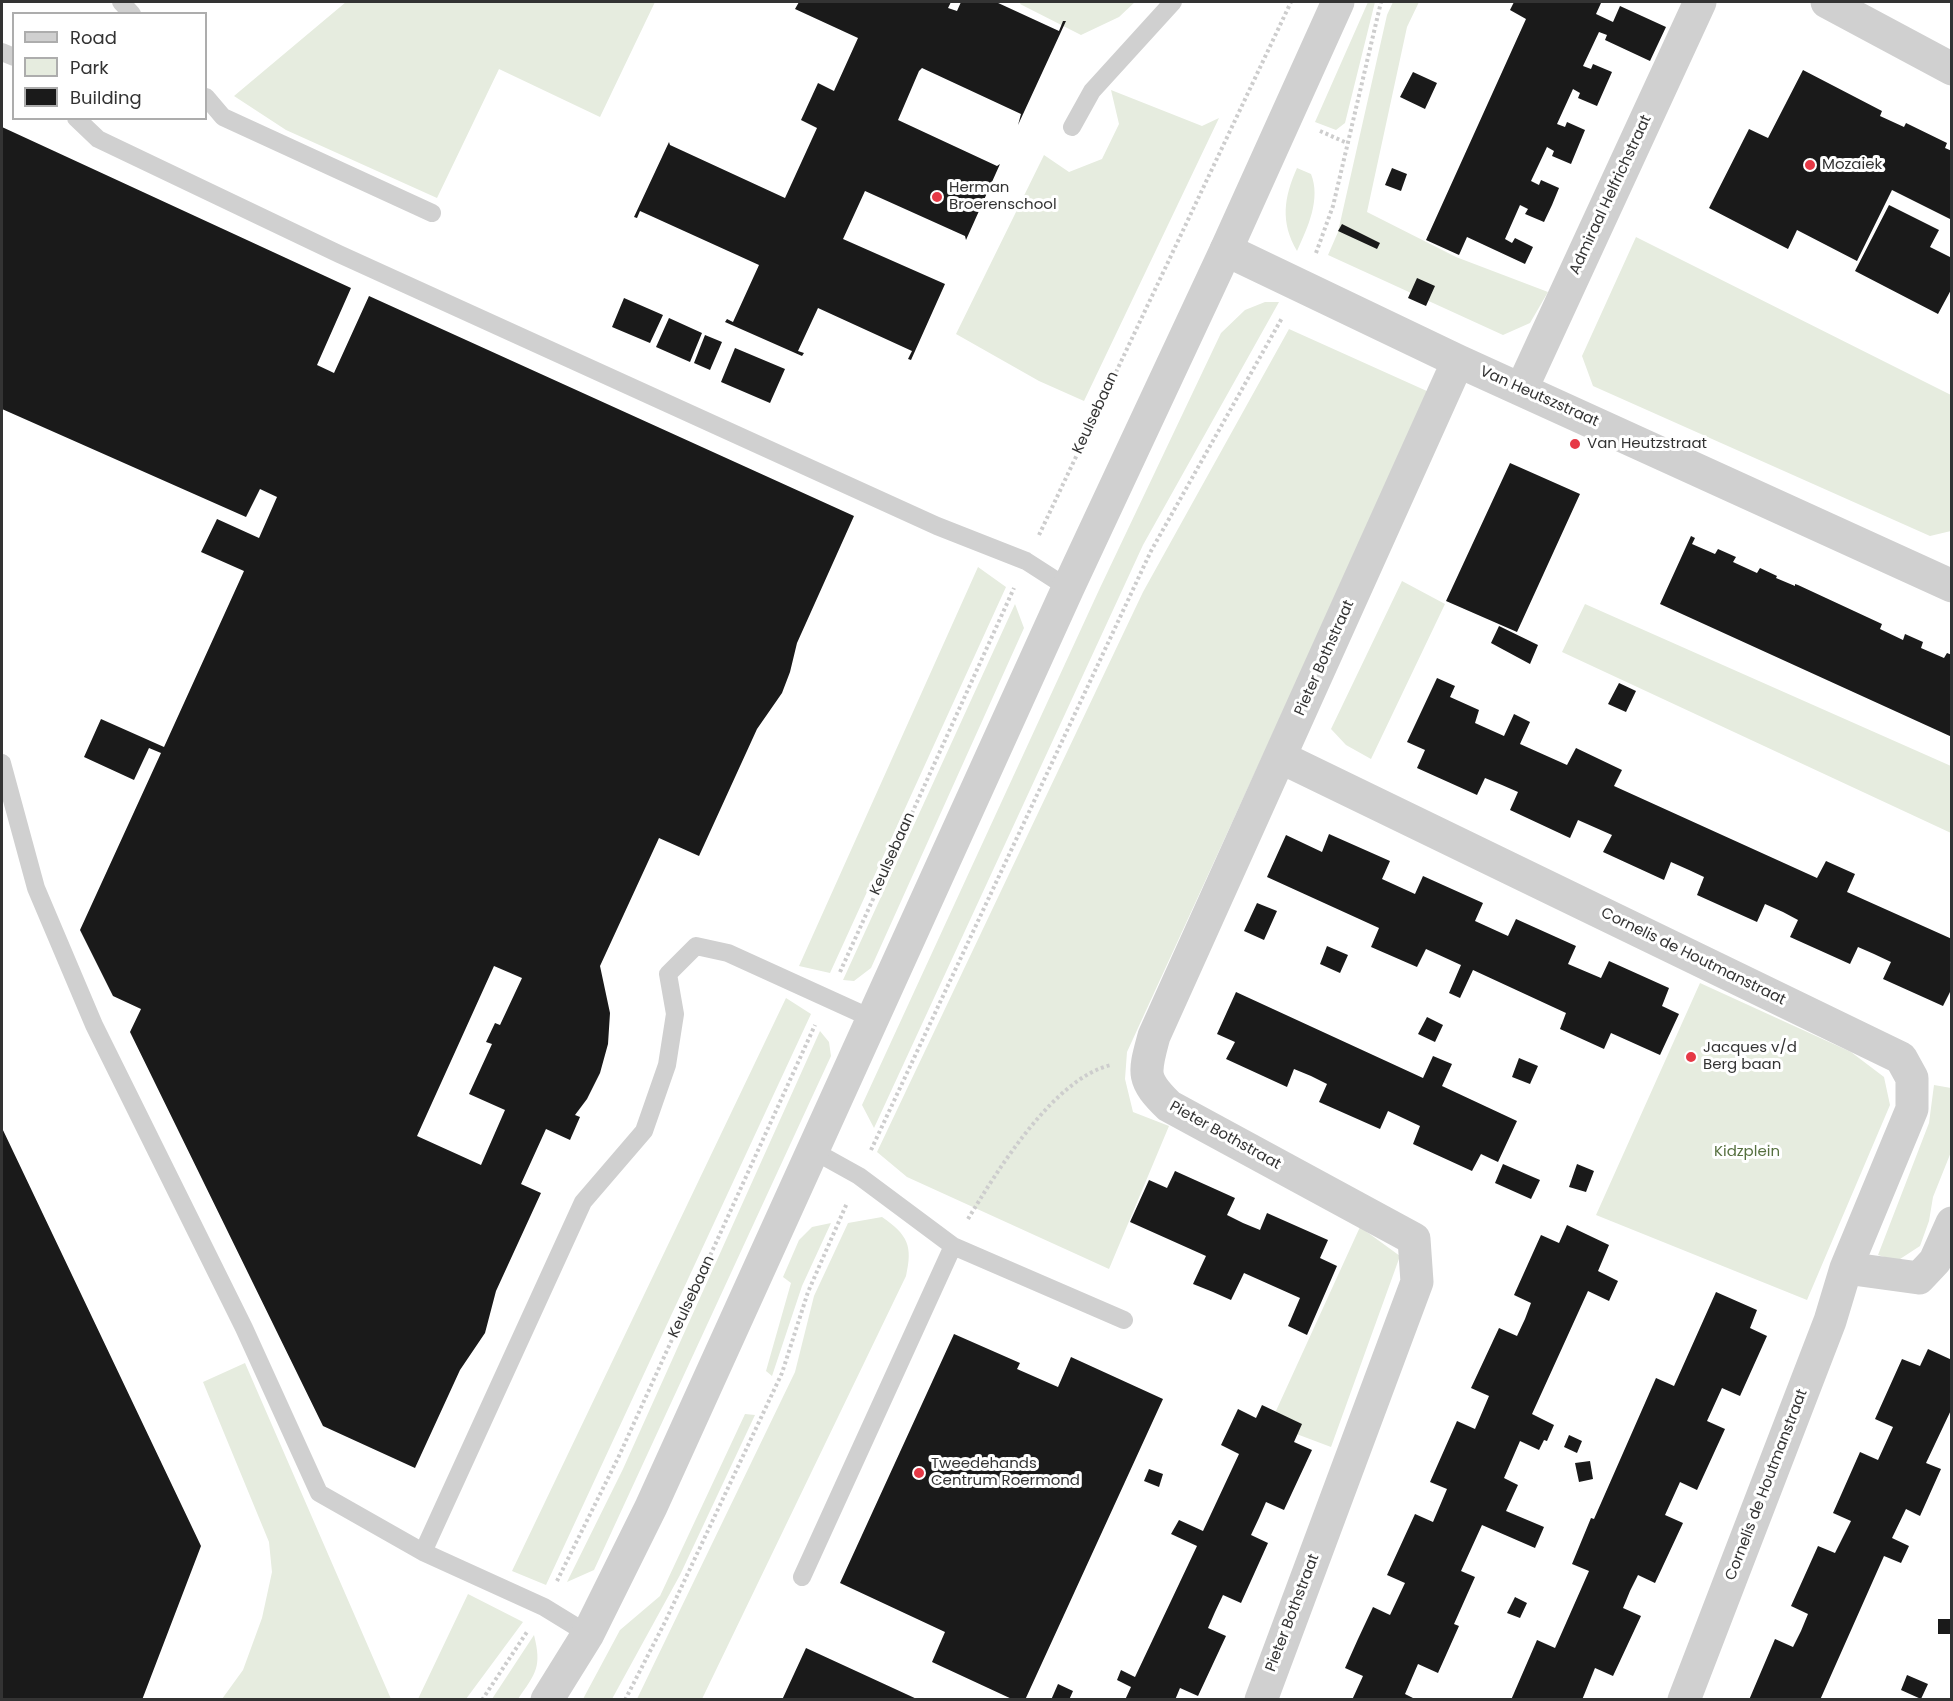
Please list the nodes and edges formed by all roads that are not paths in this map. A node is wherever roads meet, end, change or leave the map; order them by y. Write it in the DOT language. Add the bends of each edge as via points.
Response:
graph roads {
  1 [pos="1173,2"];
  2 [pos="1338,2"];
  3 [pos="1700,2"];
  4 [pos="1827,2"];
  5 [pos="1952,69"];
  6 [pos="207,98"];
  7 [pos="78,120"];
  8 [pos="1072,127"];
  9 [pos="432,213"];
  10 [pos="1226,250"];
  11 [pos="1458,361"];
  12 [pos="1522,388"];
  13 [pos="1952,586"];
  14 [pos="1068,588"];
  15 [pos="1280,757"];
  16 [pos="2,762"];
  17 [pos="873,1019"];
  18 [pos="814,1151"];
  19 [pos="1952,1223"];
  20 [pos="953,1246"];
  21 [pos="1846,1268"];
  22 [pos="1124,1320"];
  23 [pos="423,1552"];
  24 [pos="802,1577"];
  25 [pos="588,1634"];
  26 [pos="547,1700"];
  27 [pos="1261,1700"];
  28 [pos="1684,1700"];
  1 -- 8 [label="lane" via="1092,92"];
  2 -- 10 [label="street"];
  3 -- 12 [label="street, Admiraal Helfrichstraat"];
  4 -- 5 [label="street"];
  6 -- 9 [label="lane" via="223,117"];
  7 -- 14 [label="lane" via="98,139 339,254 937,526 1026,561"];
  10 -- 11 [label="street, Van Heutszstraat"];
  10 -- 14 [label="street"];
  11 -- 12 [label="street, Van Heutszstraat"];
  11 -- 15 [label="street, Pieter Bothstraat"];
  12 -- 13 [label="street, Van Heutszstraat"];
  14 -- 17 [label="street"];
  15 -- 21 [label="street, Cornelis de Houtmanstraat" via="1902,1058 1912,1078 1912,1109"];
  15 -- 27 [label="street, Pieter Bothstraat" via="1154,1036 1146,1065 1149,1087 1169,1106 1414,1239 1417,1282"];
  16 -- 23 [label="lane" via="36,888 94,1025 244,1328 319,1493"];
  17 -- 18 [label="street"];
  17 -- 23 [label="lane" via="728,953 696,946 668,974 675,1014 667,1065 644,1131 583,1202"];
  18 -- 20 [label="lane" via="859,1176"];
  18 -- 25 [label="street" via="651,1507"];
  19 -- 21 [label="street" via="1935,1261 1918,1278"];
  20 -- 22 [label="lane"];
  20 -- 24 [label="lane"];
  21 -- 28 [label="street, Cornelis de Houtmanstraat" via="1830,1322"];
  23 -- 25 [label="lane" via="543,1607"];
  25 -- 26 [label="street"];
}
